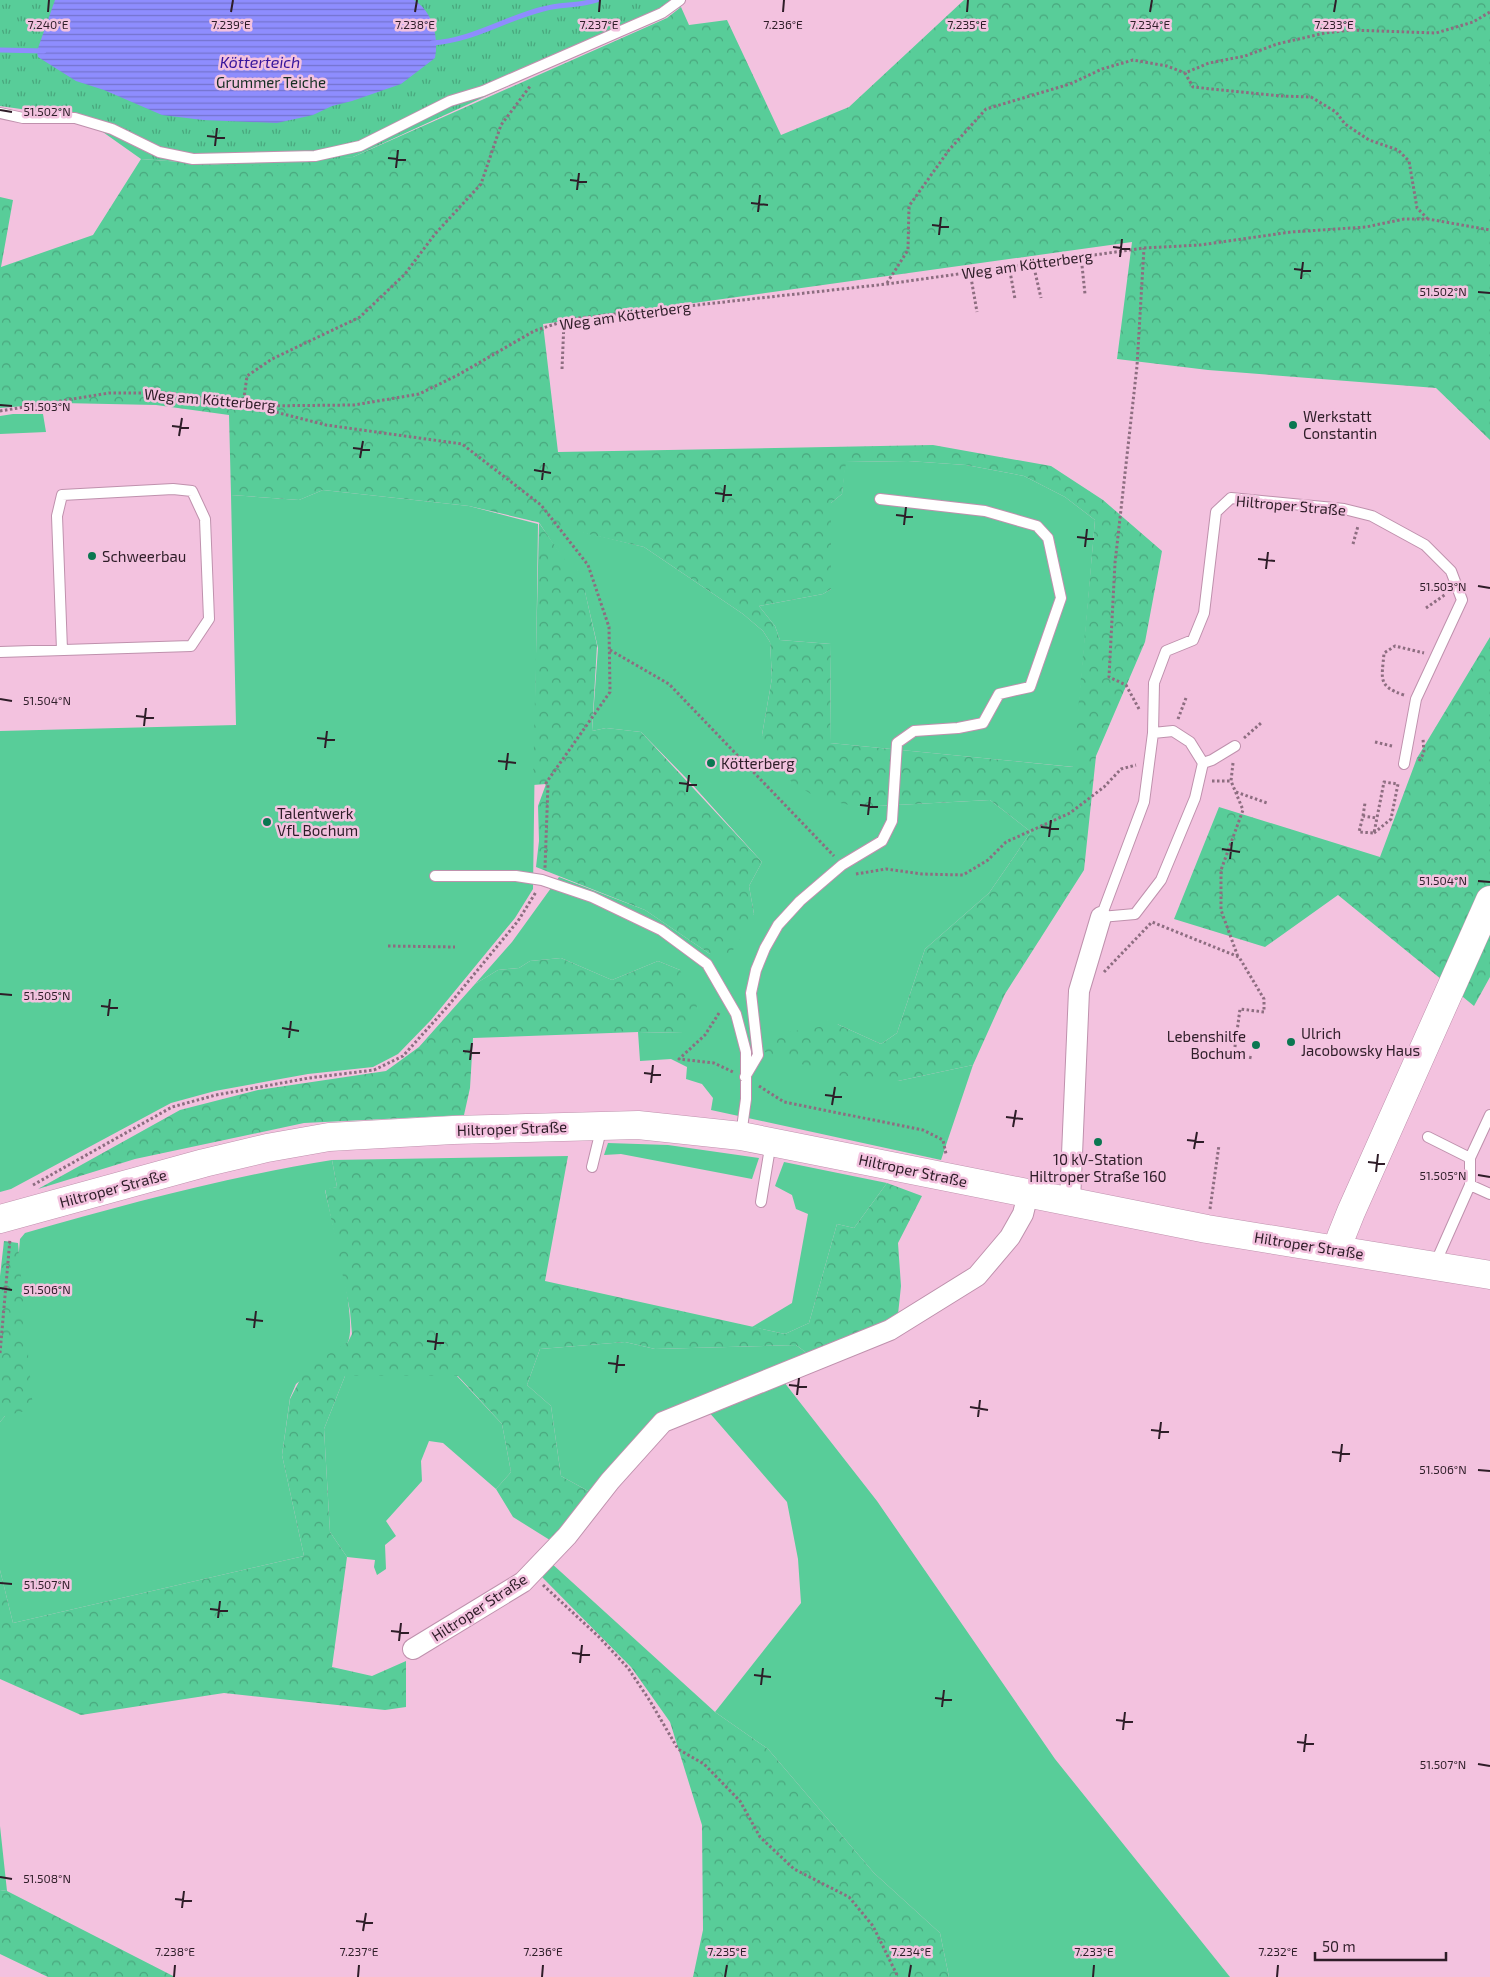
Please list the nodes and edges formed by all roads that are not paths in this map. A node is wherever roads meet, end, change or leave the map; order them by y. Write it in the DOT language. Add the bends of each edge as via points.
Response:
graph roads {
  1 [pos="680,0"];
  2 [pos="0,113"];
  3 [pos="880,499"];
  4 [pos="62,650"];
  5 [pos="0,652"];
  6 [pos="1153,734"];
  7 [pos="1235,746"];
  8 [pos="1203,762"];
  9 [pos="1404,764"];
  10 [pos="435,876"];
  11 [pos="1490,900"];
  12 [pos="1102,917"];
  13 [pos="745,1077"];
  14 [pos="1490,1115"];
  15 [pos="602,1126"];
  16 [pos="741,1136"];
  17 [pos="1428,1137"];
  18 [pos="772,1141"];
  19 [pos="1470,1158"];
  20 [pos="592,1167"];
  21 [pos="1470,1185"];
  22 [pos="1028,1194"];
  23 [pos="1490,1194"];
  24 [pos="1070,1201"];
  25 [pos="760,1202"];
  26 [pos="8,1217"];
  27 [pos="1338,1250"];
  28 [pos="1435,1264"];
  29 [pos="1490,1275"];
  30 [pos="413,1649"];
  1 -- 2 [label="lane" via="662,14 484,91 450,101 360,146 315,156 193,159 159,152 112,129 75,118 23,118"];
  3 -- 13 [label="lane" via="985,511 1037,526 1048,538 1061,598 1030,687 999,694 982,723 914,731 897,744 892,821 882,841 824,878 800,901 778,925 756,970 751,993 758,1055"];
  4 -- 4 [label="lane" via="191,646 209,619 205,519 192,492 173,489 62,495 56,516"];
  4 -- 5 [label="lane"];
  6 -- 8 [label="lane" via="1173,732 1190,742"];
  6 -- 9 [label="lane, Hiltroper Straße" via="1154,684 1159,664 1166,651 1193,640 1204,613 1216,512 1231,498 1344,509 1372,516 1425,545 1451,571 1462,600 1416,699"];
  6 -- 12 [label="lane, Hiltroper Straße" via="1144,802"];
  7 -- 8 [label="lane"];
  8 -- 12 [label="lane" via="1195,798 1161,880 1135,914"];
  10 -- 13 [label="lane" via="516,876 542,880 592,898 661,930 707,964 728,1000 736,1014 746,1052"];
  11 -- 27 [label="street" via="1351,1212"];
  12 -- 24 [label="street, Hiltroper Straße" via="1080,991"];
  13 -- 16 [label="lane"];
  14 -- 19 [label="lane"];
  15 -- 16 [label="street, Hiltroper Straße" via="638,1125"];
  15 -- 20 [label="lane"];
  15 -- 26 [label="street, Hiltroper Straße" via="329,1137 204,1163"];
  16 -- 18 [label="street, Hiltroper Straße"];
  17 -- 19 [label="lane"];
  18 -- 22 [label="street, Hiltroper Straße"];
  18 -- 25 [label="lane"];
  19 -- 21 [label="lane"];
  21 -- 23 [label="lane"];
  21 -- 28 [label="lane"];
  22 -- 24 [label="street, Hiltroper Straße"];
  22 -- 30 [label="street, Hiltroper Straße" via="1023,1214 1010,1237 976,1276 890,1330 663,1422 610,1481 567,1536 523,1582"];
  24 -- 27 [label="street, Hiltroper Straße" via="1207,1230"];
  27 -- 28 [label="street, Hiltroper Straße"];
  28 -- 29 [label="street, Hiltroper Straße"];
}
